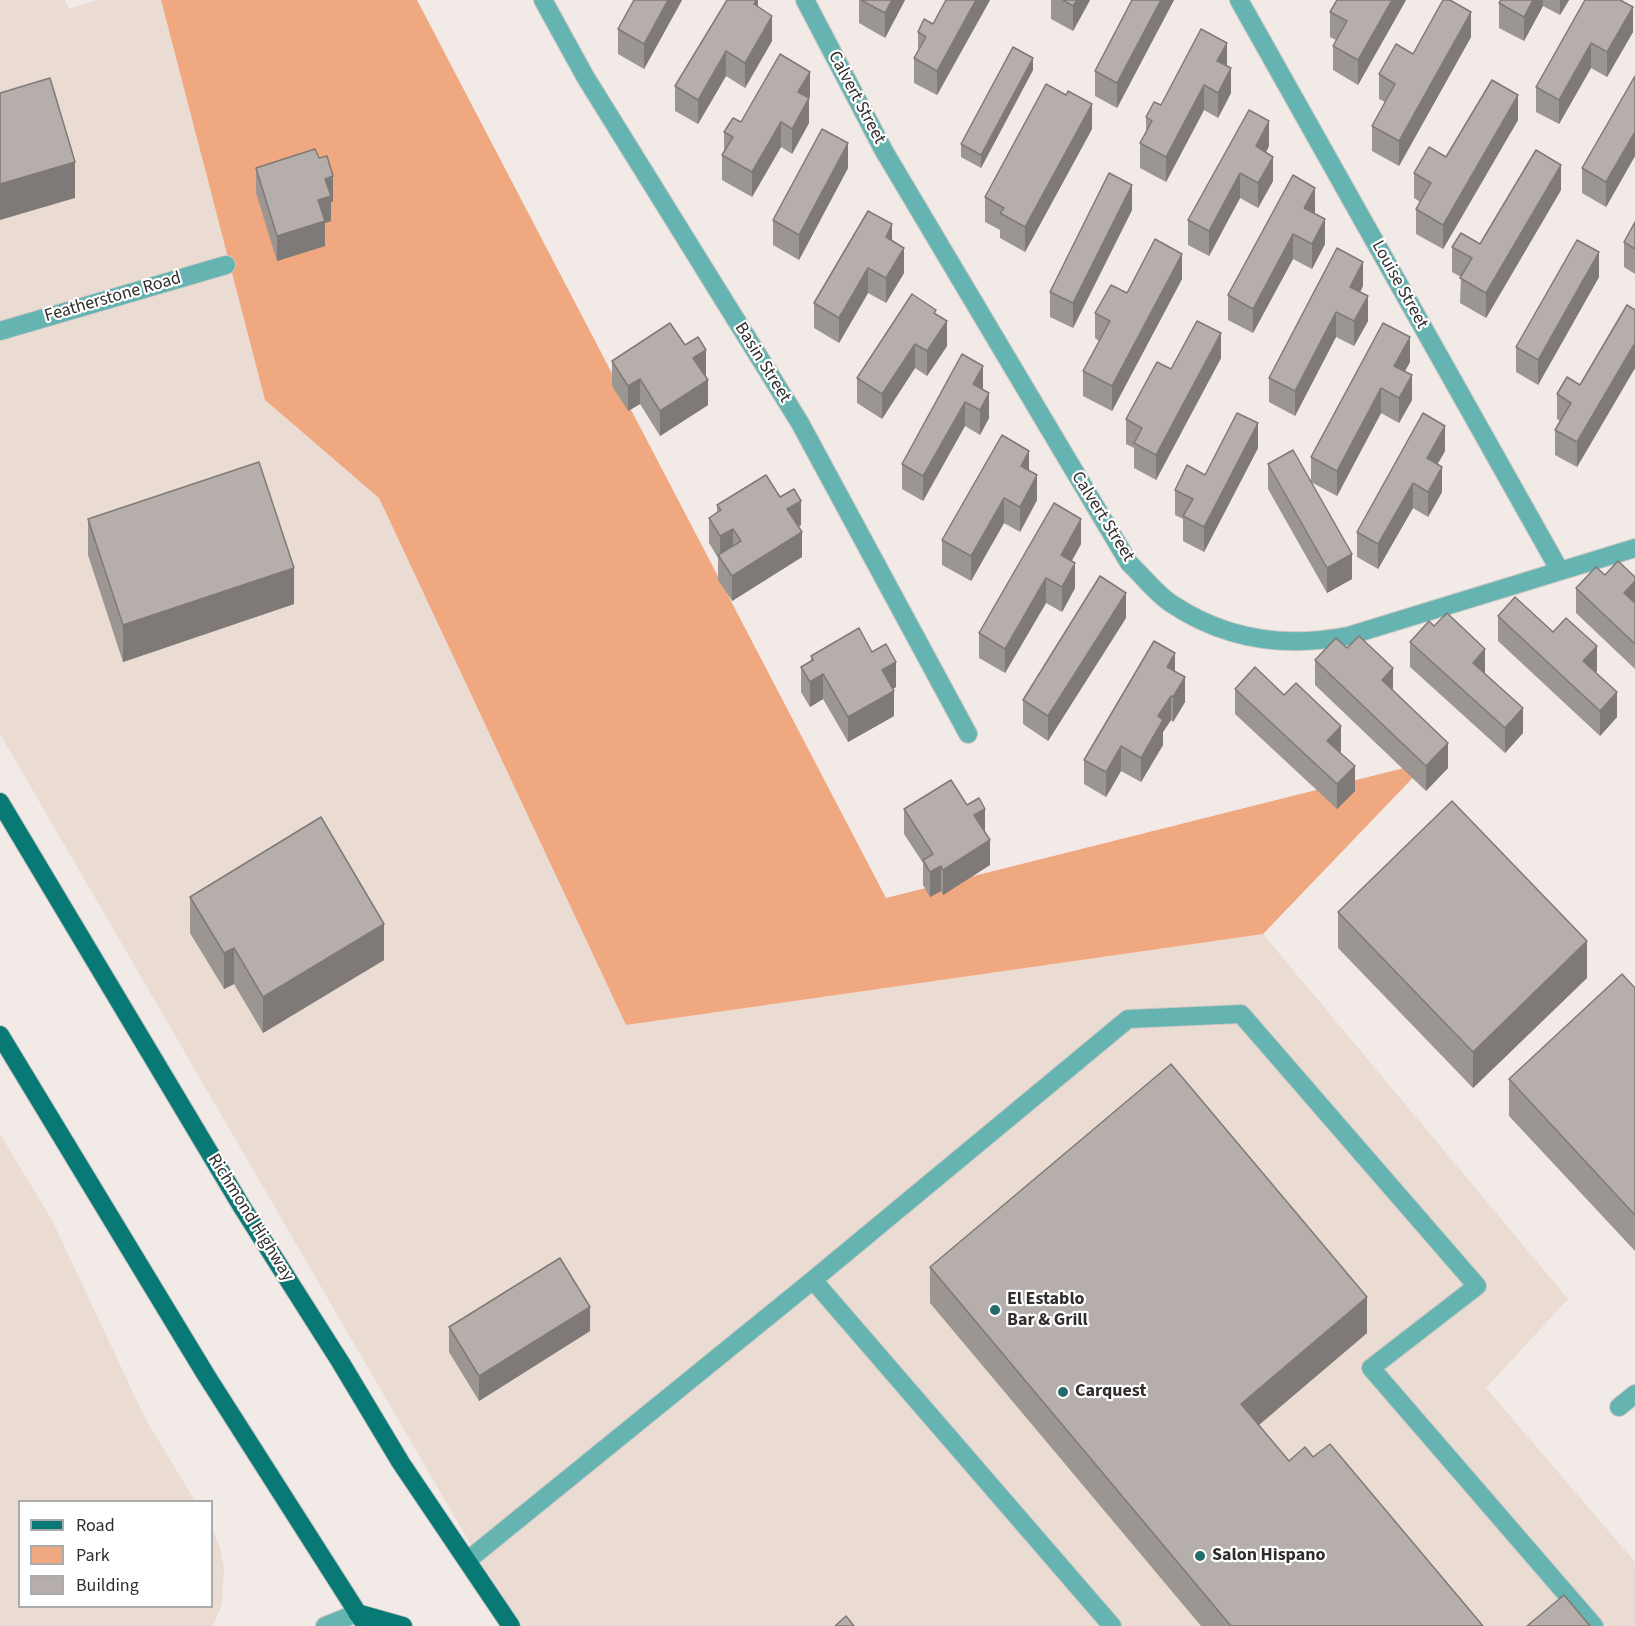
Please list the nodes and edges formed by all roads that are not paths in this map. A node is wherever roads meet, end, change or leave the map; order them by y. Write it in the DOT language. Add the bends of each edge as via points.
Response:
graph roads {
  1 [pos="543,0"];
  2 [pos="805,0"];
  3 [pos="1239,0"];
  4 [pos="226,265"];
  5 [pos="0,331"];
  6 [pos="1635,548"];
  7 [pos="1560,571"];
  8 [pos="968,734"];
  9 [pos="0,802"];
  10 [pos="0,1035"];
  11 [pos="813,1280"];
  12 [pos="1635,1394"];
  13 [pos="1619,1407"];
  14 [pos="468,1560"];
  15 [pos="361,1619"];
  16 [pos="325,1626"];
  17 [pos="403,1626"];
  18 [pos="511,1626"];
  19 [pos="1112,1626"];
  20 [pos="1594,1626"];
  1 -- 8 [label="street, Basin Street" via="586,78 800,423"];
  2 -- 7 [label="street, Calvert Street" via="884,151 1129,563 1171,604 1223,631 1261,640 1320,641 1348,636"];
  3 -- 7 [label="street, Louise Street"];
  4 -- 5 [label="street, Featherstone Road"];
  6 -- 7 [label="street, Calvert Street"];
  9 -- 14 [label="main road, Richmond Highway" via="400,1463"];
  10 -- 15 [label="main road" via="206,1375"];
  11 -- 14 [label="street"];
  11 -- 19 [label="street"];
  11 -- 20 [label="street" via="1128,1019 1241,1014 1477,1286 1371,1368"];
  12 -- 13 [label="street"];
  14 -- 18 [label="main road, Richmond Highway"];
  15 -- 16 [label="street"];
  15 -- 17 [label="main road"];
}
